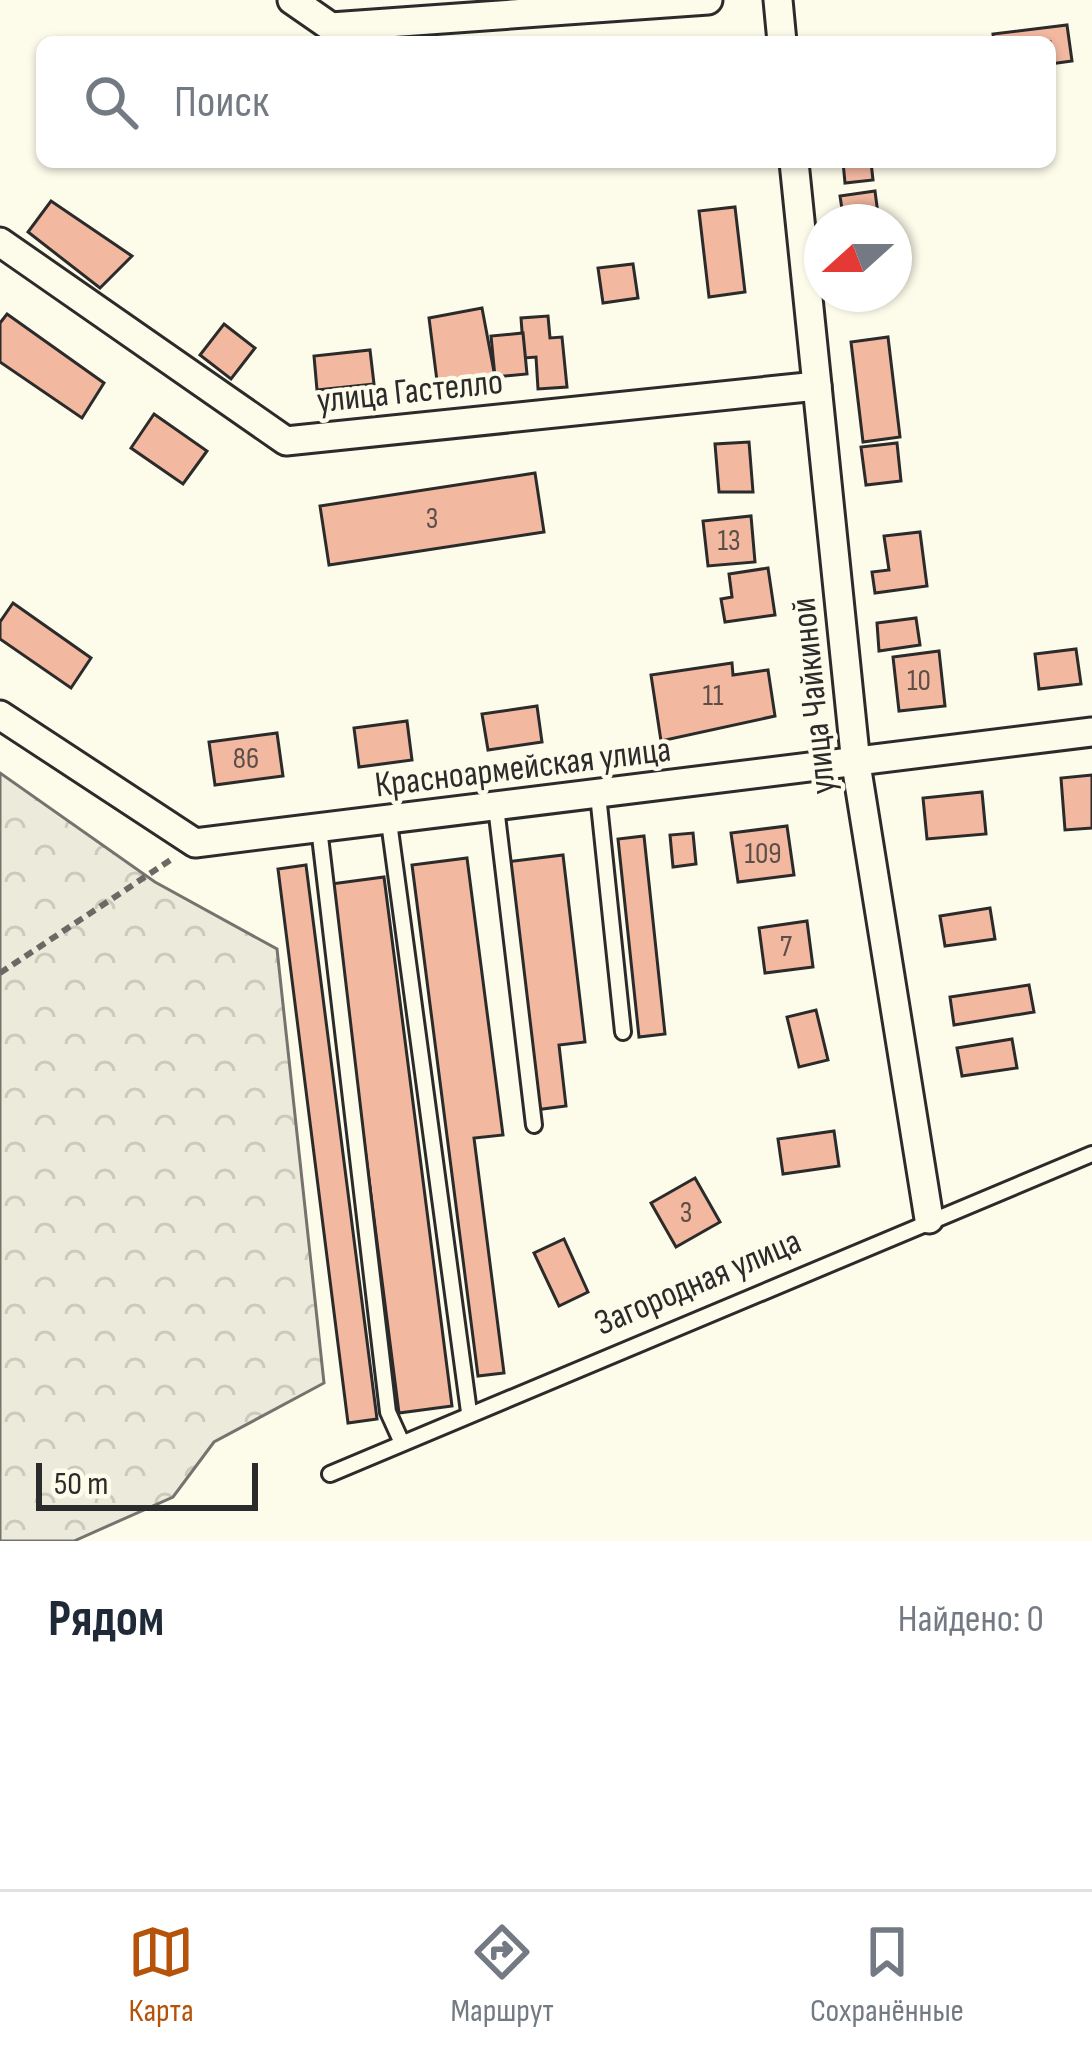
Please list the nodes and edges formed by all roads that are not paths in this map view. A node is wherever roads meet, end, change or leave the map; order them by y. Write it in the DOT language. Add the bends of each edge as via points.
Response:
graph roads {
  1 [pos="292,0"];
  2 [pos="709,0"];
  3 [pos="778,0"];
  4 [pos="781,36"];
  5 [pos="795,168"];
  6 [pos="0,242"];
  7 [pos="817,386"];
  8 [pos="0,715"];
  9 [pos="1092,732"];
  10 [pos="856,764"];
  11 [pos="598,795"];
  12 [pos="496,807"];
  13 [pos="389,822"];
  14 [pos="319,829"];
  15 [pos="623,1032"];
  16 [pos="534,1125"];
  17 [pos="1092,1154"];
  18 [pos="929,1219"];
  19 [pos="469,1412"];
  20 [pos="403,1443"];
  21 [pos="330,1474"];
  1 -- 2 [label="street" via="331,27"];
  3 -- 4 [label="street"];
  5 -- 7 [label="street, улица Чайкиной"];
  6 -- 7 [label="street, улица Гастелло" via="286,441"];
  7 -- 10 [label="street, улица Чайкиной"];
  8 -- 14 [label="street, Красноармейская улица" via="195,843"];
  9 -- 10 [label="street, Красноармейская улица"];
  10 -- 11 [label="street, Красноармейская улица"];
  10 -- 18 [label="street, улица Чайкиной"];
  11 -- 12 [label="street, Красноармейская улица"];
  11 -- 15 [label="lane"];
  12 -- 13 [label="street, Красноармейская улица"];
  12 -- 16 [label="lane"];
  13 -- 14 [label="street, Красноармейская улица"];
  13 -- 19 [label="lane"];
  14 -- 20 [label="lane" via="388,1412"];
  17 -- 18 [label="lane, Загородная улица"];
  18 -- 19 [label="lane, Загородная улица"];
  19 -- 20 [label="lane, Загородная улица"];
  20 -- 21 [label="lane, Загородная улица"];
}
